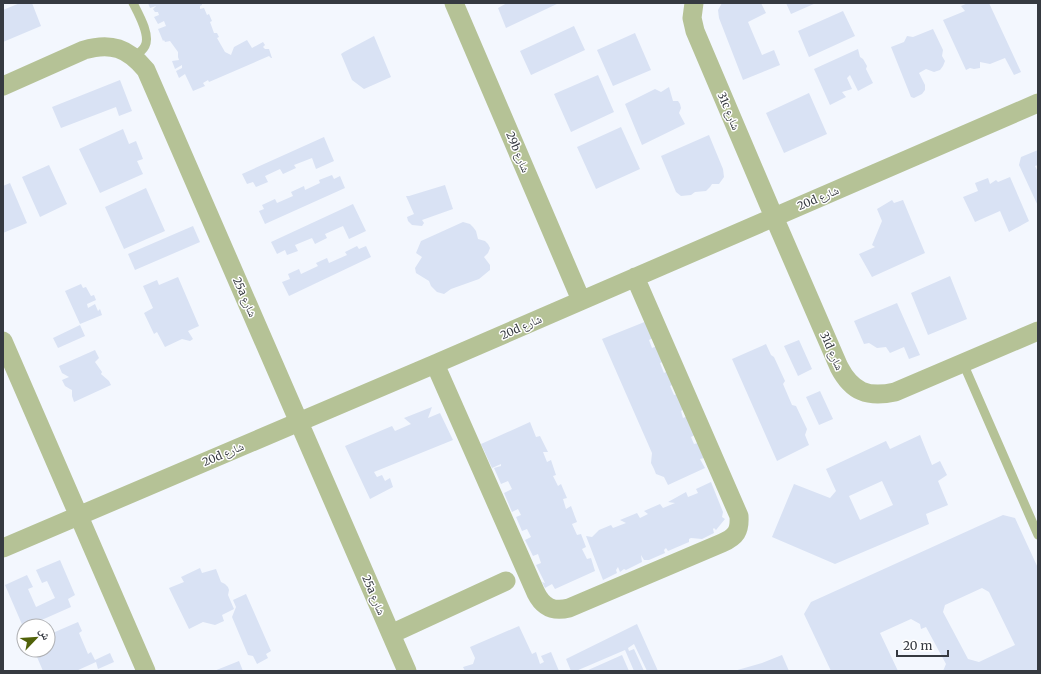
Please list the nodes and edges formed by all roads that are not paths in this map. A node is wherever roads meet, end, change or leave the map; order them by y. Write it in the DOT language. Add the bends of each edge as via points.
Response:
graph roads {
  1 [pos="133,3"];
  2 [pos="454,3"];
  3 [pos="694,3"];
  4 [pos="134,57"];
  5 [pos="3,86"];
  6 [pos="1038,103"];
  7 [pos="774,218"];
  8 [pos="635,277"];
  9 [pos="581,300"];
  10 [pos="1038,331"];
  11 [pos="3,341"];
  12 [pos="435,364"];
  13 [pos="963,364"];
  14 [pos="299,422"];
  15 [pos="79,516"];
  16 [pos="1038,534"];
  17 [pos="3,548"];
  18 [pos="506,581"];
  19 [pos="391,634"];
  20 [pos="146,671"];
  21 [pos="407,671"];
  1 -- 4 [label="lane" via="147,39 145,46"];
  2 -- 9 [label="street, 29b شارع"];
  3 -- 7 [label="street, 31c شارع" via="692,18 695,31"];
  4 -- 5 [label="street, 25a شارع" via="118,48 95,46"];
  4 -- 14 [label="street, 25a شارع" via="146,70"];
  6 -- 7 [label="street, 20d شارع"];
  7 -- 8 [label="street, 20d شارع"];
  7 -- 13 [label="street, 31d شارع" via="839,367 852,385 862,391 884,395"];
  8 -- 9 [label="street, 20d شارع"];
  8 -- 12 [label="street" via="740,516 740,525 736,533 722,543 569,608 561,610 545,606 539,600"];
  9 -- 12 [label="street, 20d شارع"];
  10 -- 13 [label="street, 31d شارع"];
  11 -- 15 [label="street"];
  12 -- 14 [label="street, 20d شارع"];
  13 -- 16 [label="lane"];
  14 -- 15 [label="street, 20d شارع"];
  14 -- 19 [label="street, 25a شارع"];
  15 -- 17 [label="street, 20d شارع"];
  15 -- 20 [label="street"];
  18 -- 19 [label="street"];
  19 -- 21 [label="street, 25a شارع"];
}
